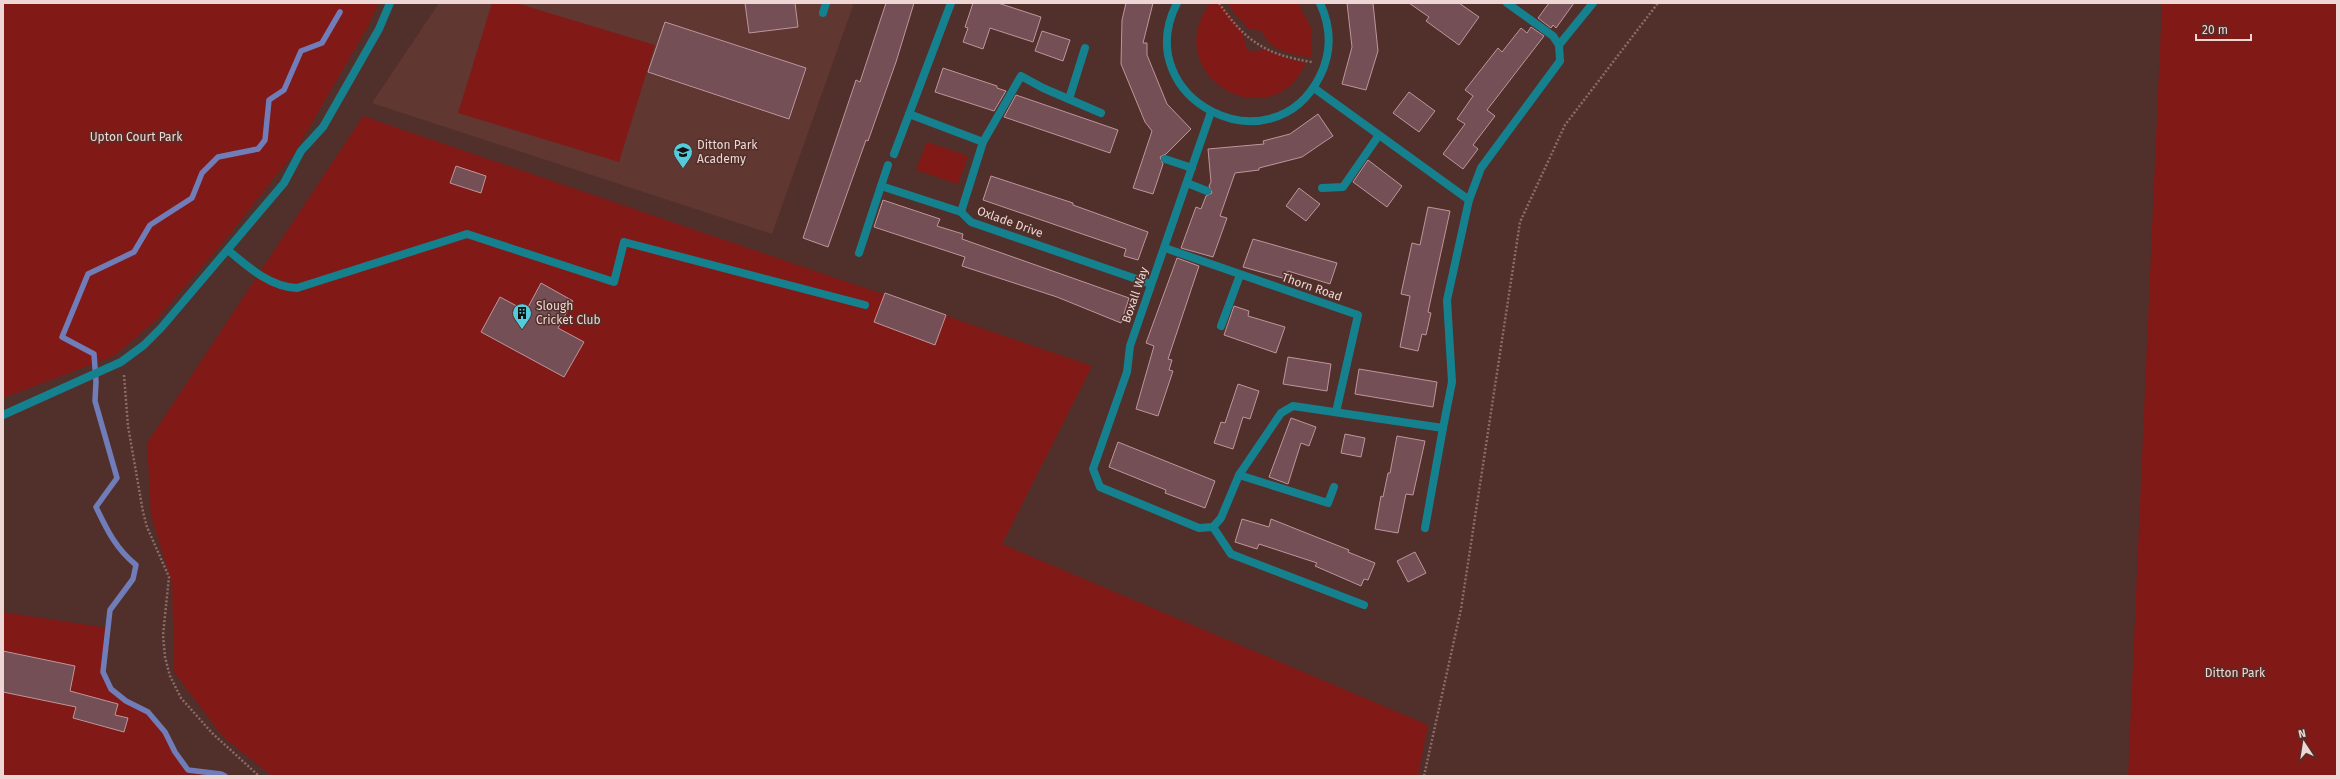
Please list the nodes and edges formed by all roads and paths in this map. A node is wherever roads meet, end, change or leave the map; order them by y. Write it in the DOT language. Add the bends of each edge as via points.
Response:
graph roads {
  1 [pos="390,3"];
  2 [pos="826,3"];
  3 [pos="951,3"];
  4 [pos="1177,3"];
  5 [pos="1219,3"];
  6 [pos="1320,3"];
  7 [pos="1507,3"];
  8 [pos="1593,3"];
  9 [pos="1658,3"];
  10 [pos="823,13"];
  11 [pos="1559,45"];
  12 [pos="1085,48"];
  13 [pos="1326,64"];
  14 [pos="1314,88"];
  15 [pos="1069,99"];
  16 [pos="1210,112"];
  17 [pos="1101,113"];
  18 [pos="909,114"];
  19 [pos="1379,135"];
  20 [pos="983,142"];
  21 [pos="894,154"];
  22 [pos="1165,159"];
  23 [pos="888,165"];
  24 [pos="1192,168"];
  25 [pos="1187,183"];
  26 [pos="881,186"];
  27 [pos="1322,188"];
  28 [pos="1208,191"];
  29 [pos="1470,200"];
  30 [pos="961,212"];
  31 [pos="1165,248"];
  32 [pos="228,250"];
  33 [pos="859,253"];
  34 [pos="1240,275"];
  35 [pos="1152,284"];
  36 [pos="865,305"];
  37 [pos="1221,326"];
  38 [pos="121,362"];
  39 [pos="1336,412"];
  40 [pos="3,415"];
  41 [pos="1443,428"];
  42 [pos="1240,475"];
  43 [pos="1334,487"];
  44 [pos="1213,527"];
  45 [pos="1425,528"];
  46 [pos="1364,605"];
  47 [pos="259,776"];
  48 [pos="1424,776"];
  1 -- 32 [label="street" via="379,29 323,127 301,151 284,183"];
  2 -- 10 [label="street"];
  3 -- 18 [label="street"];
  4 -- 16 [label="street" via="1170,16 1167,44 1173,71 1188,95"];
  5 -- 13 [label="path" via="1251,41 1279,56"];
  6 -- 13 [label="street" via="1326,16 1330,40"];
  7 -- 11 [label="street" via="1553,36"];
  8 -- 11 [label="street"];
  9 -- 48 [label="path" via="1565,125 1520,222 1461,609"];
  11 -- 29 [label="street" via="1560,61 1481,168"];
  12 -- 15 [label="street"];
  13 -- 14 [label="street"];
  14 -- 16 [label="street" via="1298,105 1270,118 1255,121 1232,120"];
  14 -- 19 [label="street"];
  15 -- 17 [label="street"];
  15 -- 20 [label="street, Oxlade Drive" via="1021,76"];
  16 -- 24 [label="street, Boxall Way"];
  18 -- 20 [label="street"];
  18 -- 21 [label="street"];
  19 -- 27 [label="street" via="1343,187"];
  19 -- 29 [label="street"];
  20 -- 30 [label="street, Oxlade Drive"];
  22 -- 24 [label="street"];
  23 -- 26 [label="street"];
  24 -- 25 [label="street, Boxall Way"];
  25 -- 28 [label="street"];
  25 -- 31 [label="street, Boxall Way"];
  26 -- 30 [label="street"];
  26 -- 33 [label="street"];
  29 -- 41 [label="street" via="1447,300 1452,382"];
  30 -- 35 [label="street, Oxlade Drive" via="971,222"];
  31 -- 34 [label="street, Thorn Road"];
  31 -- 35 [label="street, Boxall Way"];
  32 -- 36 [label="street" via="246,266 274,283 286,288 298,288 467,234 614,282 624,242"];
  32 -- 38 [label="street" via="161,328"];
  34 -- 37 [label="street"];
  34 -- 39 [label="street, Thorn Road" via="1358,315"];
  35 -- 44 [label="street, Boxall Way" via="1130,346 1127,372 1093,469 1100,487 1199,528"];
  38 -- 40 [label="street"];
  38 -- 47 [label="path" via="128,426 147,527 168,577 163,635 170,676 181,698 207,728"];
  39 -- 41 [label="street"];
  39 -- 42 [label="street" via="1293,406 1281,413"];
  41 -- 45 [label="street"];
  42 -- 43 [label="street" via="1328,503"];
  42 -- 44 [label="street" via="1221,518"];
  44 -- 46 [label="street" via="1231,554"];
}
